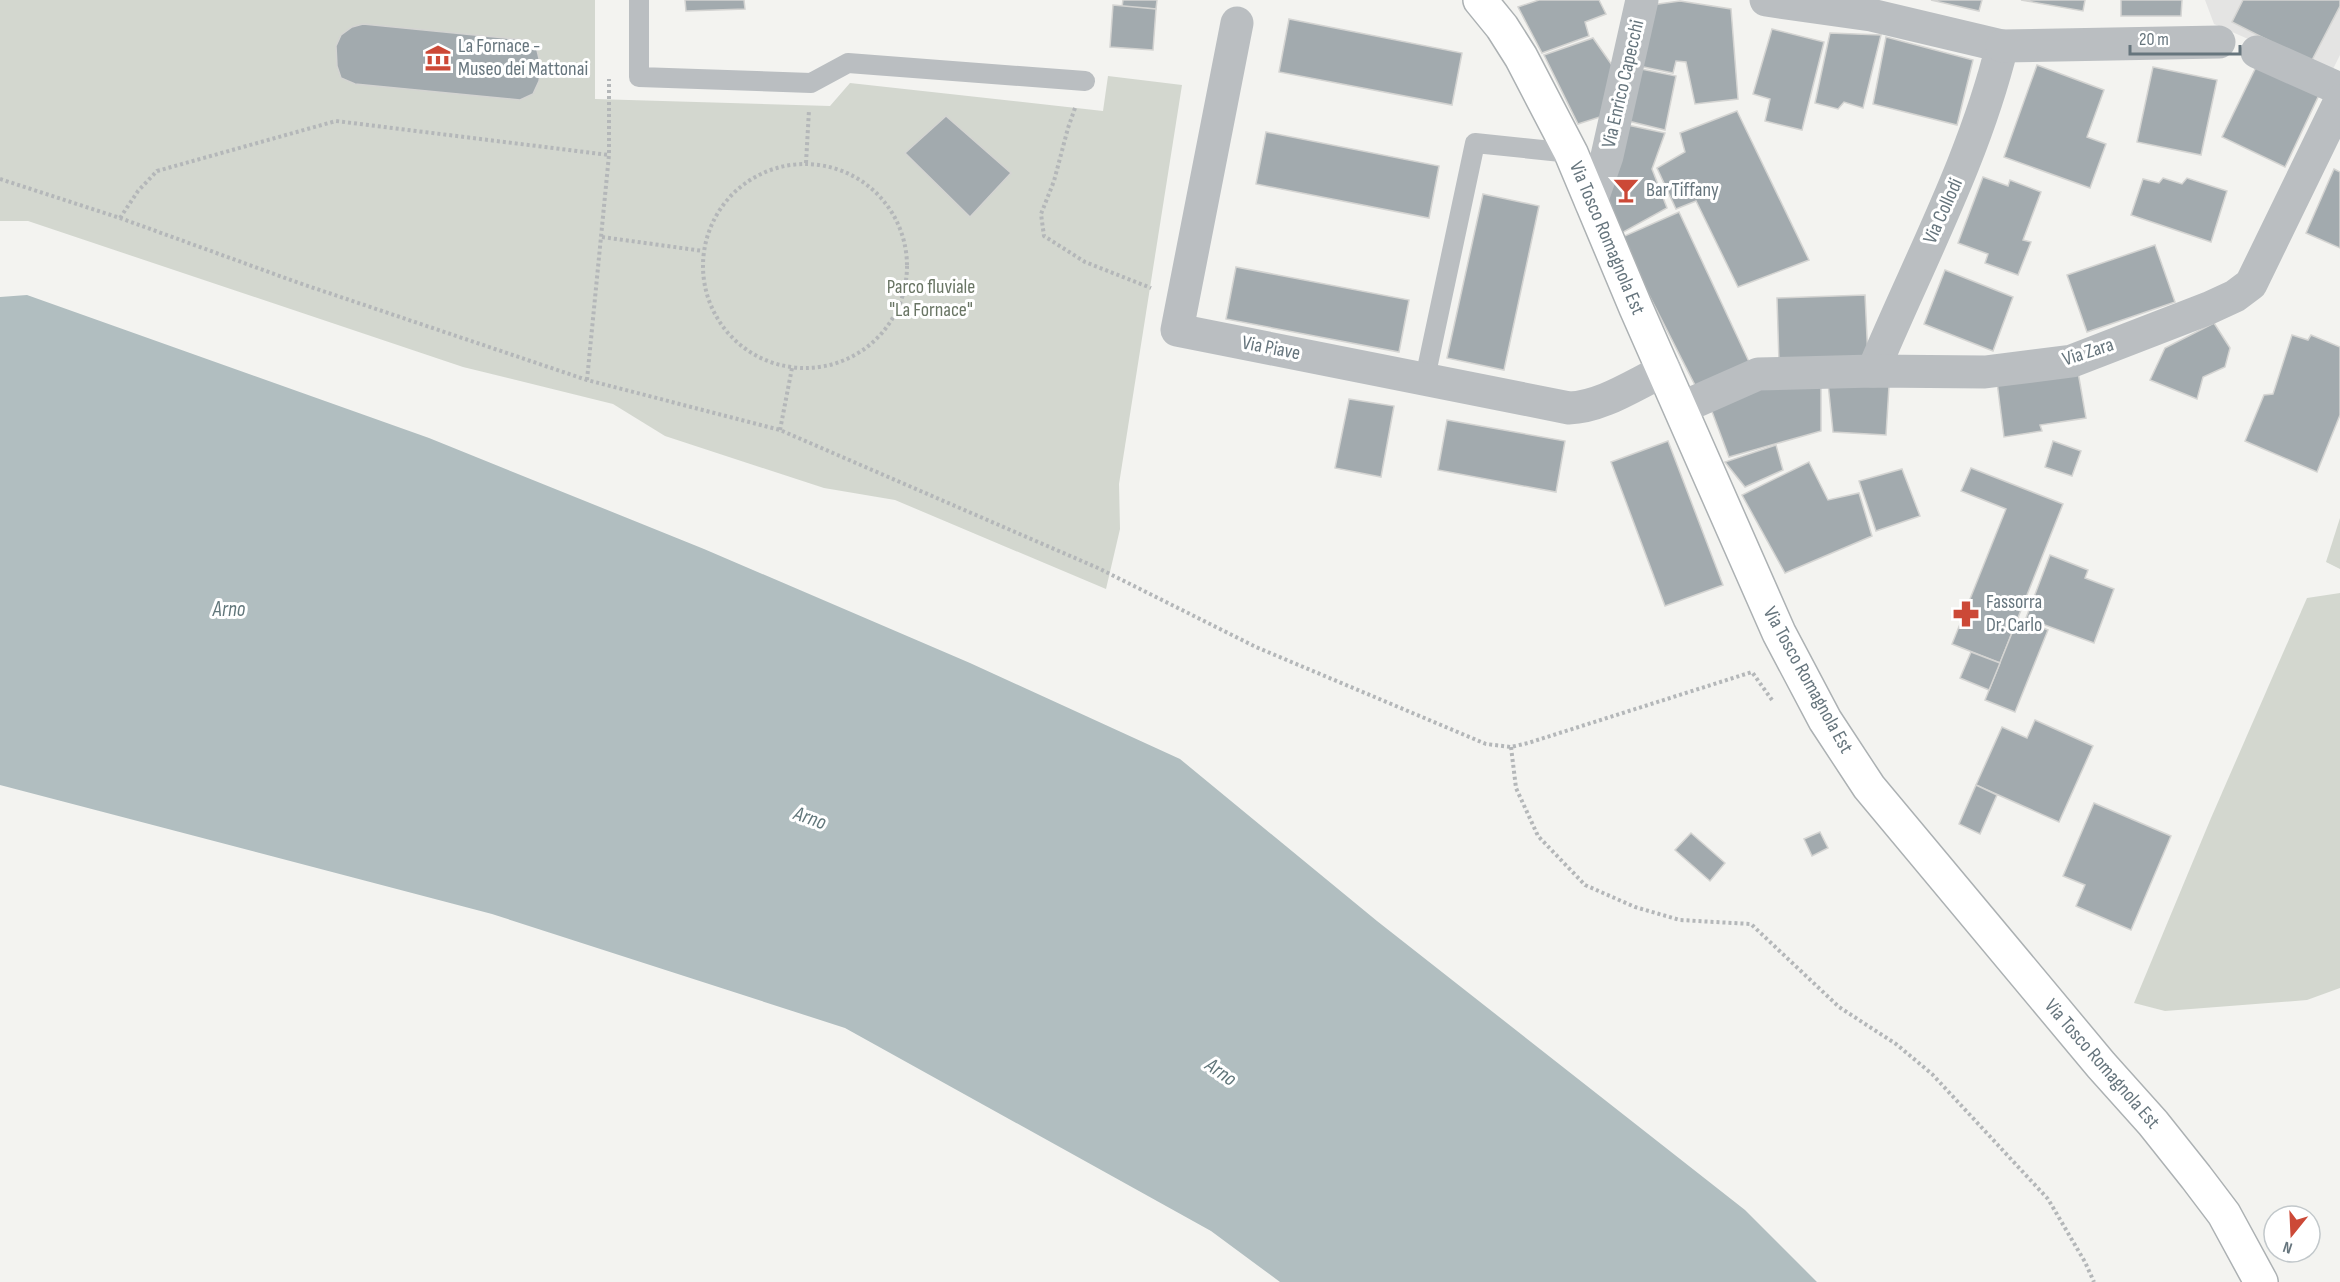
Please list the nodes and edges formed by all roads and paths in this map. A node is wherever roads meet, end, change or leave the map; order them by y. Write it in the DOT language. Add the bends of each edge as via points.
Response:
graph roads {
  1 [pos="639,0"];
  2 [pos="1480,0"];
  3 [pos="1642,0"];
  4 [pos="1766,0"];
  5 [pos="1872,7"];
  6 [pos="1237,23"];
  7 [pos="2219,42"];
  8 [pos="2002,46"];
  9 [pos="2257,52"];
  10 [pos="609,71"];
  11 [pos="1085,81"];
  12 [pos="811,83"];
  13 [pos="2340,89"];
  14 [pos="2340,100"];
  15 [pos="1571,153"];
  16 [pos="609,155"];
  17 [pos="806,163"];
  18 [pos="0,180"];
  19 [pos="1591,202"];
  20 [pos="120,218"];
  21 [pos="602,237"];
  22 [pos="703,252"];
  23 [pos="1183,298"];
  24 [pos="792,368"];
  25 [pos="1665,370"];
  26 [pos="1874,371"];
  27 [pos="1425,378"];
  28 [pos="587,380"];
  29 [pos="1681,408"];
  30 [pos="780,430"];
  31 [pos="1774,704"];
  32 [pos="1510,747"];
  33 [pos="2094,1282"];
  34 [pos="2262,1282"];
  1 -- 12 [label="lane" via="639,77"];
  2 -- 15 [label="main road, Via Tosco Romagnola Est" via="1521,57"];
  3 -- 19 [label="street, Via Enrico Capecchi" via="1606,156"];
  4 -- 5 [label="street"];
  5 -- 8 [label="street"];
  6 -- 23 [label="street, Via Piave"];
  7 -- 8 [label="street"];
  8 -- 26 [label="street, Via Collodi" via="1990,96 1963,165"];
  9 -- 13 [label="street"];
  10 -- 16 [label="path"];
  11 -- 12 [label="lane" via="848,63"];
  11 -- 23 [label="path" via="1041,214 1044,236 1085,262 1135,284"];
  12 -- 17 [label="path"];
  14 -- 26 [label="street, Via Zara" via="2260,269 2251,284 2235,296 2072,361 1985,372"];
  15 -- 19 [label="main road, Via Tosco Romagnola Est"];
  15 -- 27 [label="lane" via="1475,143"];
  16 -- 20 [label="path" via="336,122 157,171"];
  16 -- 21 [label="path"];
  17 -- 22 [label="path" via="756,176 731,195 712,221"];
  17 -- 24 [label="path" via="855,177 882,199 901,229 908,263 903,298 886,329 860,353 828,366"];
  18 -- 20 [label="path"];
  19 -- 25 [label="main road, Via Tosco Romagnola Est"];
  20 -- 28 [label="path"];
  21 -- 22 [label="path"];
  21 -- 28 [label="path"];
  22 -- 24 [label="path" via="704,284 714,314 733,339 758,358"];
  23 -- 27 [label="street, Via Piave" via="1177,330"];
  24 -- 30 [label="path"];
  25 -- 27 [label="street, Via Piave" via="1598,402 1576,407"];
  25 -- 29 [label="main road, Via Tosco Romagnola Est"];
  26 -- 29 [label="street, Via Zara" via="1758,374"];
  28 -- 30 [label="path"];
  29 -- 34 [label="main road, Via Tosco Romagnola Est" via="1779,633 1825,720 1869,788 2160,1132 2224,1214"];
  30 -- 32 [label="path" via="1106,572 1256,647 1486,744"];
  31 -- 32 [label="path" via="1752,672"];
  32 -- 33 [label="path" via="1516,788 1538,836 1585,885 1635,907 1680,920 1751,924 1839,1007 1896,1044 1932,1074 2048,1199"];
}
